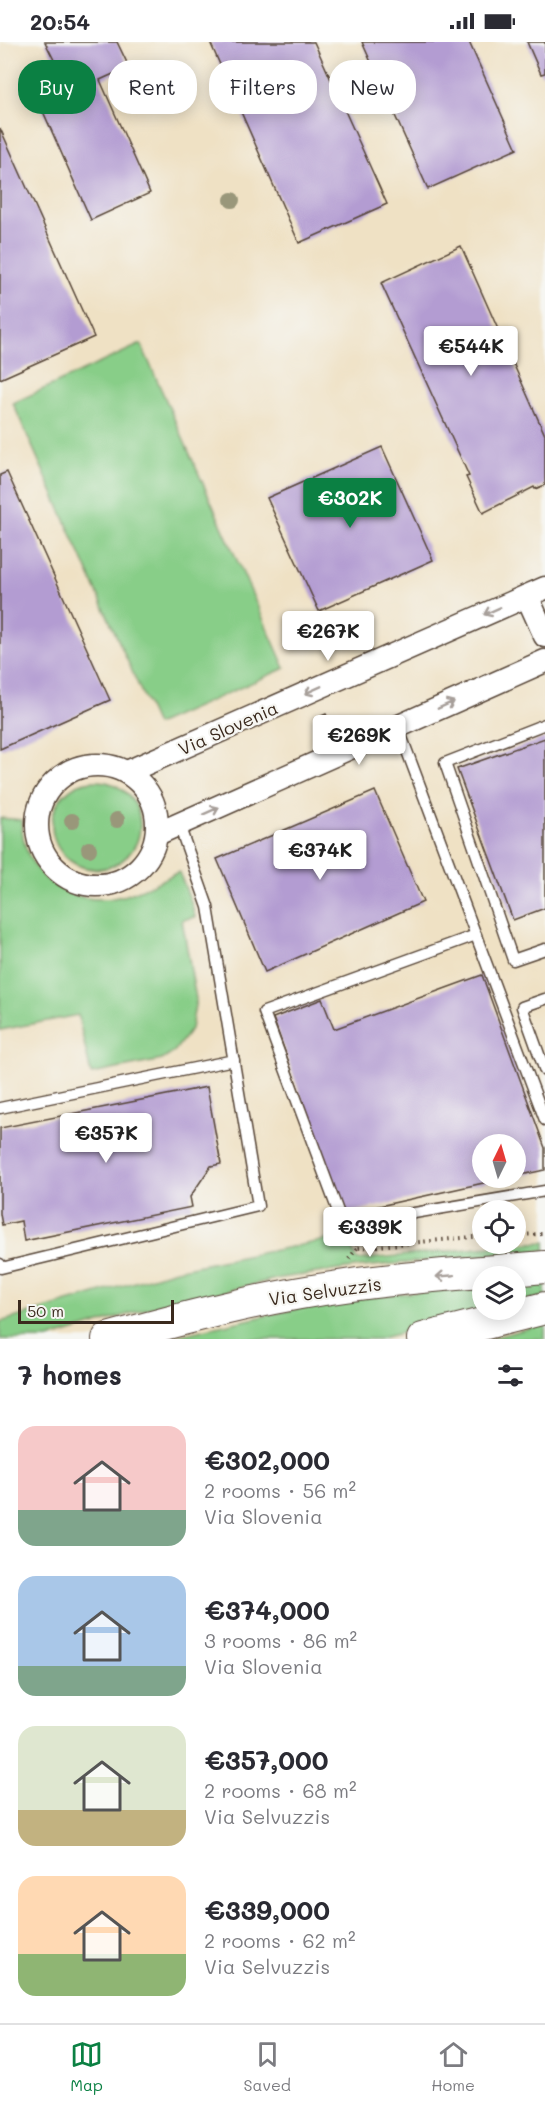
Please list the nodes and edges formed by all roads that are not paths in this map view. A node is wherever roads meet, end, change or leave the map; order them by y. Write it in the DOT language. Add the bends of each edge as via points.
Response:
graph roads {
  1 [pos="536,592"];
  2 [pos="545,636"];
  3 [pos="545,661"];
  4 [pos="545,724"];
  5 [pos="398,727"];
  6 [pos="127,772"];
  7 [pos="179,825"];
  8 [pos="157,834"];
  9 [pos="476,935"];
  10 [pos="545,949"];
  11 [pos="545,999"];
  12 [pos="234,1060"];
  13 [pos="545,1071"];
  14 [pos="0,1108"];
  15 [pos="545,1120"];
  16 [pos="545,1191"];
  17 [pos="0,1264"];
  18 [pos="545,1267"];
  19 [pos="545,1308"];
  20 [pos="108,1339"];
  21 [pos="423,1339"];
  1 -- 2 [label="street, Via Slovenia"];
  1 -- 6 [label="street, Via Slovenia, one-way"];
  5 -- 3 [label="street, one-way"];
  4 -- 10 [label="lane" via="445,763 513,960"];
  7 -- 5 [label="street, one-way"];
  5 -- 9 [label="lane"];
  6 -- 8 [label="street" via="152,798"];
  6 -- 8 [label="street" via="108,765 87,765 52,784 41,802 37,821 39,842 48,860 62,874 81,883 101,885 138,870 151,854"];
  7 -- 8 [label="street"];
  7 -- 12 [label="lane" via="208,907"];
  9 -- 15 [label="lane"];
  9 -- 16 [label="lane" via="264,1012 343,1226"];
  11 -- 13 [label="lane" via="522,1007"];
  12 -- 14 [label="lane"];
  12 -- 17 [label="lane" via="258,1206 1,1268"];
  18 -- 20 [label="main road, Via Selvuzzis, one-way" via="346,1286 283,1296 204,1312"];
  19 -- 21 [label="main road"];
}
